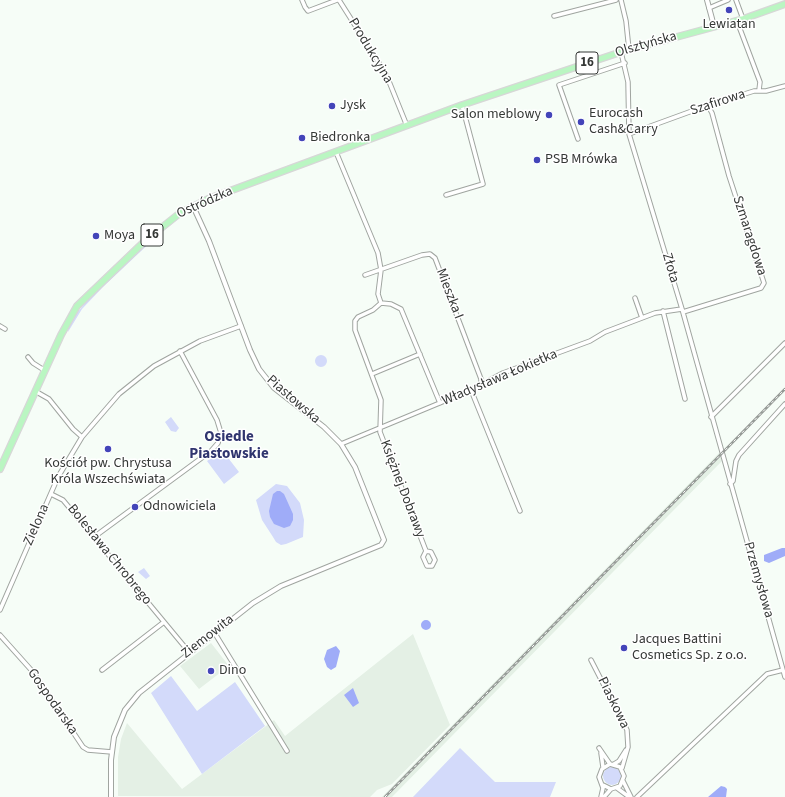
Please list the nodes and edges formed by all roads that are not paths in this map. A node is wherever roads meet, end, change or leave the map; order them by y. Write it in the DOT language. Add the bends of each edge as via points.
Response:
graph roads {
  1 [pos="302,0"];
  2 [pos="338,0"];
  3 [pos="616,0"];
  4 [pos="621,0"];
  5 [pos="707,0"];
  6 [pos="728,0"];
  7 [pos="736,0"];
  8 [pos="785,4"];
  9 [pos="709,8"];
  10 [pos="554,16"];
  11 [pos="743,19"];
  12 [pos="737,21"];
  13 [pos="714,26"];
  14 [pos="629,50"];
  15 [pos="621,52"];
  16 [pos="625,63"];
  17 [pos="785,86"];
  18 [pos="759,90"];
  19 [pos="462,105"];
  20 [pos="708,106"];
  21 [pos="408,126"];
  22 [pos="629,134"];
  23 [pos="578,139"];
  24 [pos="336,152"];
  25 [pos="446,195"];
  26 [pos="193,206"];
  27 [pos="381,270"];
  28 [pos="365,275"];
  29 [pos="635,298"];
  30 [pos="381,303"];
  31 [pos="662,311"];
  32 [pos="683,311"];
  33 [pos="642,318"];
  34 [pos="0,326"];
  35 [pos="241,326"];
  36 [pos="5,329"];
  37 [pos="785,343"];
  38 [pos="180,351"];
  39 [pos="420,354"];
  40 [pos="28,357"];
  41 [pos="44,370"];
  42 [pos="372,374"];
  43 [pos="481,386"];
  44 [pos="471,390"];
  45 [pos="35,391"];
  46 [pos="685,399"];
  47 [pos="440,403"];
  48 [pos="785,404"];
  49 [pos="711,417"];
  50 [pos="380,428"];
  51 [pos="82,437"];
  52 [pos="341,444"];
  53 [pos="0,470"];
  54 [pos="730,484"];
  55 [pos="51,494"];
  56 [pos="520,511"];
  57 [pos="94,537"];
  58 [pos="384,543"];
  59 [pos="426,551"];
  60 [pos="0,610"];
  61 [pos="164,622"];
  62 [pos="214,632"];
  63 [pos="0,635"];
  64 [pos="189,652"];
  65 [pos="591,660"];
  66 [pos="102,670"];
  67 [pos="783,670"];
  68 [pos="785,677"];
  69 [pos="628,747"];
  70 [pos="287,751"];
  71 [pos="112,752"];
  72 [pos="612,764"];
  73 [pos="603,767"];
  74 [pos="622,768"];
  75 [pos="623,781"];
  76 [pos="603,785"];
  77 [pos="617,788"];
  78 [pos="611,789"];
  79 [pos="111,797"];
  80 [pos="601,797"];
  81 [pos="604,797"];
  82 [pos="630,797"];
  83 [pos="638,797"];
  1 -- 2 [label="street, Produkcyjna" via="308,11"];
  2 -- 21 [label="street, Produkcyjna" via="386,74"];
  3 -- 10 [label="street"];
  4 -- 14 [label="street"];
  5 -- 9 [label="street"];
  6 -- 9 [label="street"];
  7 -- 11 [label="street"];
  8 -- 11 [label="main road, Olsztyńska / 16"];
  9 -- 13 [label="street"];
  11 -- 12 [label="main road, Olsztyńska / 16"];
  12 -- 13 [label="main road, Olsztyńska / 16"];
  12 -- 18 [label="street, Szafirowa" via="760,82"];
  13 -- 14 [label="main road, Olsztyńska / 16"];
  14 -- 15 [label="main road, Olsztyńska / 16"];
  15 -- 16 [label="street, Złota"];
  15 -- 19 [label="main road, Olsztyńska / 16"];
  16 -- 22 [label="street, Złota"];
  16 -- 23 [label="street" via="559,86"];
  17 -- 18 [label="street" via="766,91"];
  18 -- 20 [label="street, Szafirowa"];
  19 -- 21 [label="main road, Ostródzka / 16"];
  19 -- 25 [label="street" via="484,184"];
  20 -- 22 [label="street, Szafirowa"];
  20 -- 32 [label="street, Szmaragdowa" via="764,283 761,288"];
  21 -- 24 [label="main road, Ostródzka / 16"];
  22 -- 32 [label="street, Złota"];
  24 -- 26 [label="main road, Ostródzka / 16"];
  24 -- 27 [label="street" via="378,254"];
  26 -- 35 [label="street, Piastowska"];
  26 -- 41 [label="main road, Ostródzka / 16" via="165,224 83,298 67,321"];
  27 -- 28 [label="street"];
  27 -- 30 [label="street" via="378,294"];
  27 -- 43 [label="street, Mieszka I" via="422,255 430,254 435,258 481,380"];
  29 -- 33 [label="street"];
  30 -- 39 [label="street" via="401,309"];
  30 -- 42 [label="street, Księżnej Dobrawy" via="358,317 354,325"];
  31 -- 32 [label="street, Władysława Łokietka"];
  31 -- 33 [label="street, Władysława Łokietka"];
  31 -- 46 [label="street"];
  32 -- 49 [label="street, Złota"];
  33 -- 43 [label="street, Władysława Łokietka" via="605,332 590,341 503,373"];
  34 -- 36 [label="street"];
  35 -- 38 [label="street, Zielona"];
  35 -- 52 [label="street, Piastowska" via="250,350 266,378"];
  37 -- 49 [label="street"];
  38 -- 51 [label="street, Zielona" via="134,381 100,414"];
  38 -- 57 [label="street" via="217,420 220,433 218,443 211,451"];
  39 -- 42 [label="street"];
  39 -- 47 [label="street"];
  40 -- 41 [label="street"];
  41 -- 45 [label="main road, Ostródzka / 16"];
  42 -- 50 [label="street, Księżnej Dobrawy" via="381,400"];
  43 -- 44 [label="street, Władysława Łokietka"];
  44 -- 47 [label="street, Władysława Łokietka"];
  44 -- 56 [label="street"];
  45 -- 51 [label="street" via="49,399"];
  45 -- 53 [label="main road, Ostródzka / 16"];
  47 -- 50 [label="street, Władysława Łokietka"];
  48 -- 54 [label="street" via="739,455"];
  49 -- 54 [label="street, Złota"];
  50 -- 52 [label="street, Władysława Łokietka"];
  50 -- 59 [label="street, Księżnej Dobrawy"];
  51 -- 55 [label="street, Zielona"];
  52 -- 58 [label="street, Piastowska" via="364,487 384,536"];
  54 -- 67 [label="street, Przemysłowa"];
  55 -- 57 [label="street, Bolesława Chrobrego" via="62,498"];
  55 -- 60 [label="street, Zielona"];
  57 -- 61 [label="street, Bolesława Chrobrego"];
  58 -- 62 [label="street, Ziemowita" via="281,586"];
  61 -- 64 [label="street, Bolesława Chrobrego"];
  61 -- 66 [label="street"];
  62 -- 64 [label="street, Ziemowita"];
  62 -- 70 [label="street"];
  63 -- 71 [label="street, Gospodarska" via="33,672 83,746 88,750"];
  64 -- 71 [label="street, Ziemowita" via="147,685 131,702 117,727"];
  65 -- 69 [label="street, Piaskowa" via="623,722 628,736"];
  67 -- 68 [label="street, Przemysłowa"];
  67 -- 83 [label="street" via="767,674"];
  69 -- 72 [label="street, Piaskowa" via="619,761"];
  69 -- 74 [label="street, Piaskowa"];
  71 -- 79 [label="street, Ziemowita"];
  72 -- 73 [label="street, Piaskowa"];
  72 -- 73 [label="street" via="599,748"];
  72 -- 74 [label="street"];
  73 -- 76 [label="street" via="599,777"];
  74 -- 75 [label="street, Piaskowa"];
  75 -- 77 [label="street"];
  75 -- 82 [label="street"];
  76 -- 78 [label="street"];
  76 -- 80 [label="street"];
  77 -- 78 [label="street"];
  77 -- 82 [label="street"];
  78 -- 81 [label="street"];
}
